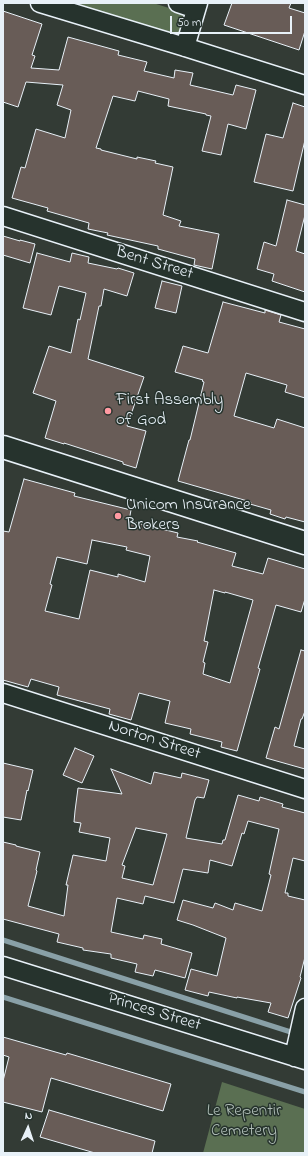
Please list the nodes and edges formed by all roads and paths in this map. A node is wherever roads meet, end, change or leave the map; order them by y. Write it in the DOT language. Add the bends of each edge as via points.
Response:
graph roads {
  1 [pos="40,3"];
  2 [pos="178,3"];
  3 [pos="197,6"];
  4 [pos="185,47"];
  5 [pos="305,85"];
  6 [pos="3,216"];
  7 [pos="305,312"];
  8 [pos="3,447"];
  9 [pos="305,544"];
  10 [pos="3,693"];
  11 [pos="305,789"];
  12 [pos="3,966"];
  13 [pos="305,1008"];
  14 [pos="299,1058"];
  1 -- 4 [label="street"];
  2 -- 3 [label="street"];
  3 -- 4 [label="street"];
  4 -- 5 [label="street"];
  6 -- 7 [label="street, Bent Street"];
  8 -- 9 [label="street"];
  10 -- 11 [label="street, Norton Street"];
  12 -- 14 [label="street, Princes Street"];
  13 -- 14 [label="street"];
}
